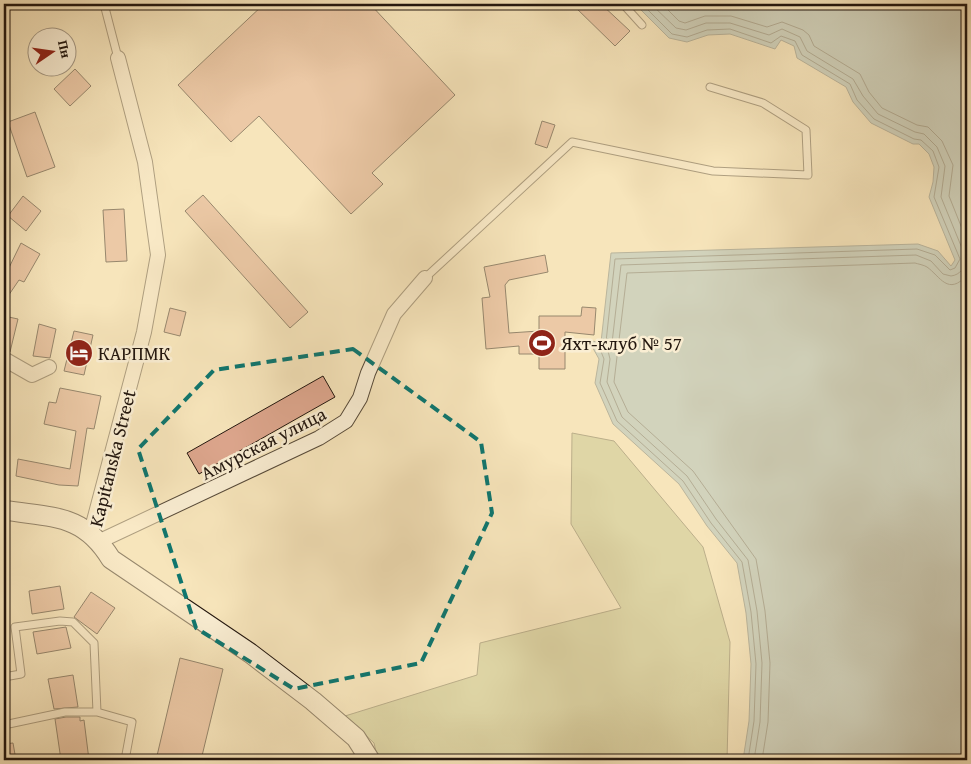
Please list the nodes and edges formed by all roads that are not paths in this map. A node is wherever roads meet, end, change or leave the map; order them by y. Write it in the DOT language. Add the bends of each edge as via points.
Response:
graph roads {
  1 [pos="104,4"];
  2 [pos="622,4"];
  3 [pos="642,25"];
  4 [pos="118,58"];
  5 [pos="710,88"];
  6 [pos="425,278"];
  7 [pos="4,359"];
  8 [pos="49,367"];
  9 [pos="4,510"];
  10 [pos="95,536"];
  11 [pos="4,677"];
  12 [pos="96,712"];
  13 [pos="4,725"];
  14 [pos="126,760"];
  15 [pos="370,760"];
  1 -- 4 [label="lane"];
  2 -- 3 [label="lane"];
  4 -- 10 [label="street, Kapitanska Street" via="145,162 158,255 144,332"];
  5 -- 6 [label="lane" via="763,103 806,130 808,175 713,171 572,142"];
  6 -- 10 [label="street, Амурская улица" via="394,314 360,398 346,421 319,438"];
  7 -- 8 [label="street" via="32,375"];
  9 -- 10 [label="main road" via="76,523"];
  10 -- 15 [label="main road, Kapitanska Street" via="111,559 250,653 313,701 356,738"];
  11 -- 12 [label="lane" via="21,674 15,627 73,622 94,643"];
  12 -- 13 [label="lane" via="65,712"];
  12 -- 14 [label="lane" via="132,722"];
}
